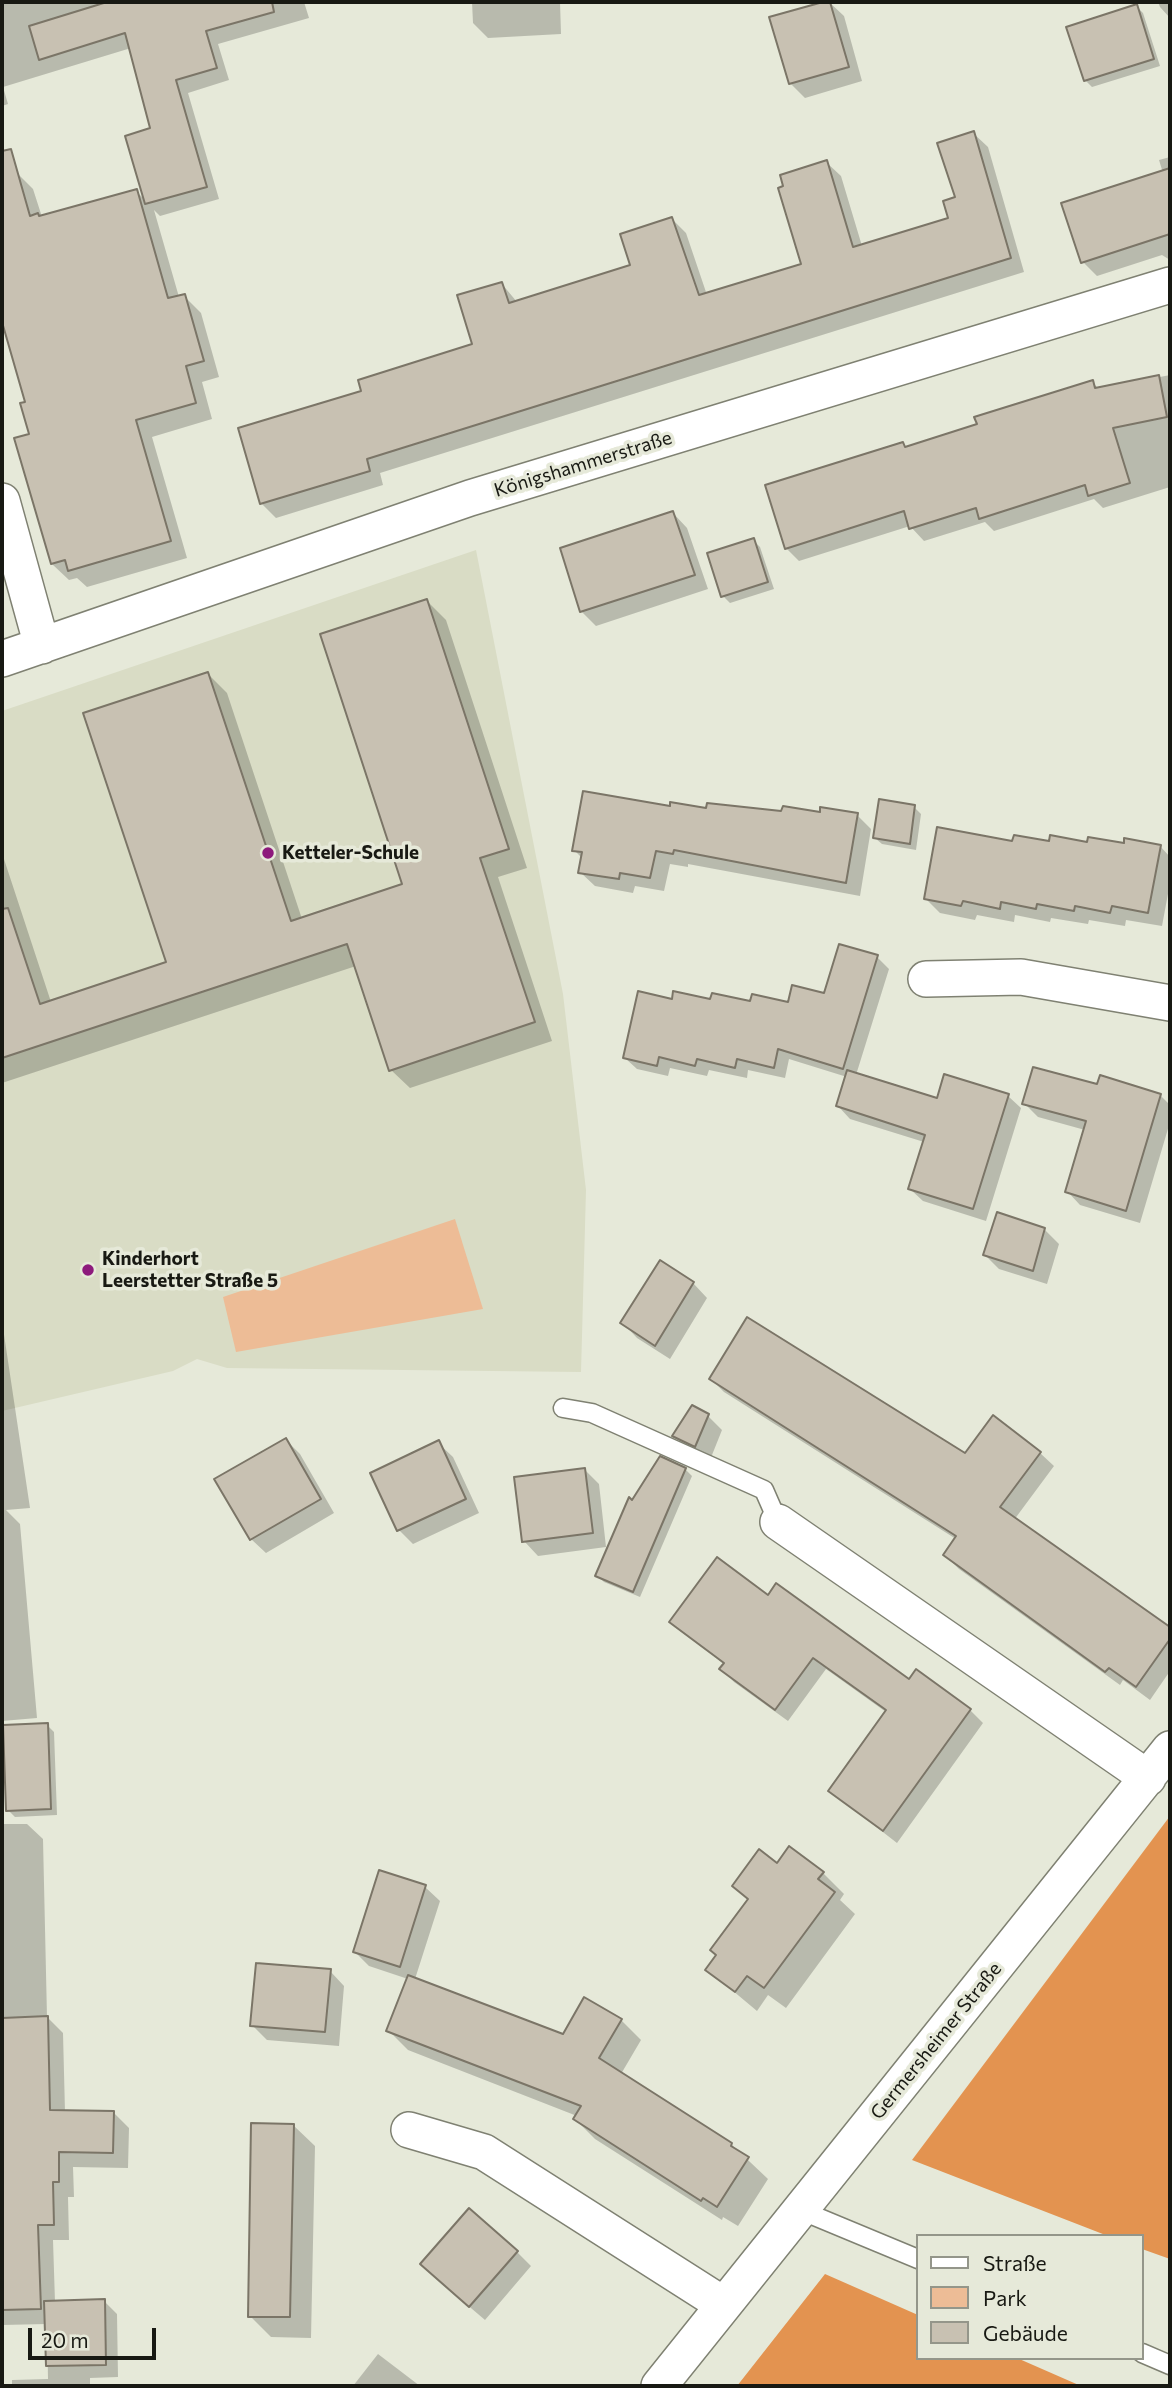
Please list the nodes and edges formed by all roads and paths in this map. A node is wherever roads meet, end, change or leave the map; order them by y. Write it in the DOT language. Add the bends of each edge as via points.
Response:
graph roads {
  1 [pos="1170,285"];
  2 [pos="2,501"];
  3 [pos="42,646"];
  4 [pos="2,659"];
  5 [pos="926,979"];
  6 [pos="1170,1003"];
  7 [pos="564,1408"];
  8 [pos="778,1522"];
  9 [pos="1170,1749"];
  10 [pos="1148,1778"];
  11 [pos="409,2130"];
  12 [pos="800,2210"];
  13 [pos="916,2258"];
  14 [pos="724,2305"];
  15 [pos="1144,2354"];
  16 [pos="1170,2365"];
  17 [pos="659,2386"];
  1 -- 3 [label="street, Königshammerstraße" via="470,498"];
  2 -- 3 [label="street"];
  3 -- 4 [label="street, Königshammerstraße"];
  5 -- 6 [label="street" via="1021,977"];
  7 -- 8 [label="lane" via="592,1413 764,1490"];
  8 -- 10 [label="street"];
  9 -- 10 [label="street, Germersheimer Straße"];
  10 -- 12 [label="street, Germersheimer Straße"];
  11 -- 14 [label="street" via="484,2152"];
  12 -- 13 [label="lane"];
  12 -- 14 [label="street, Germersheimer Straße"];
  14 -- 17 [label="street, Germersheimer Straße"];
  15 -- 16 [label="lane"];
}
